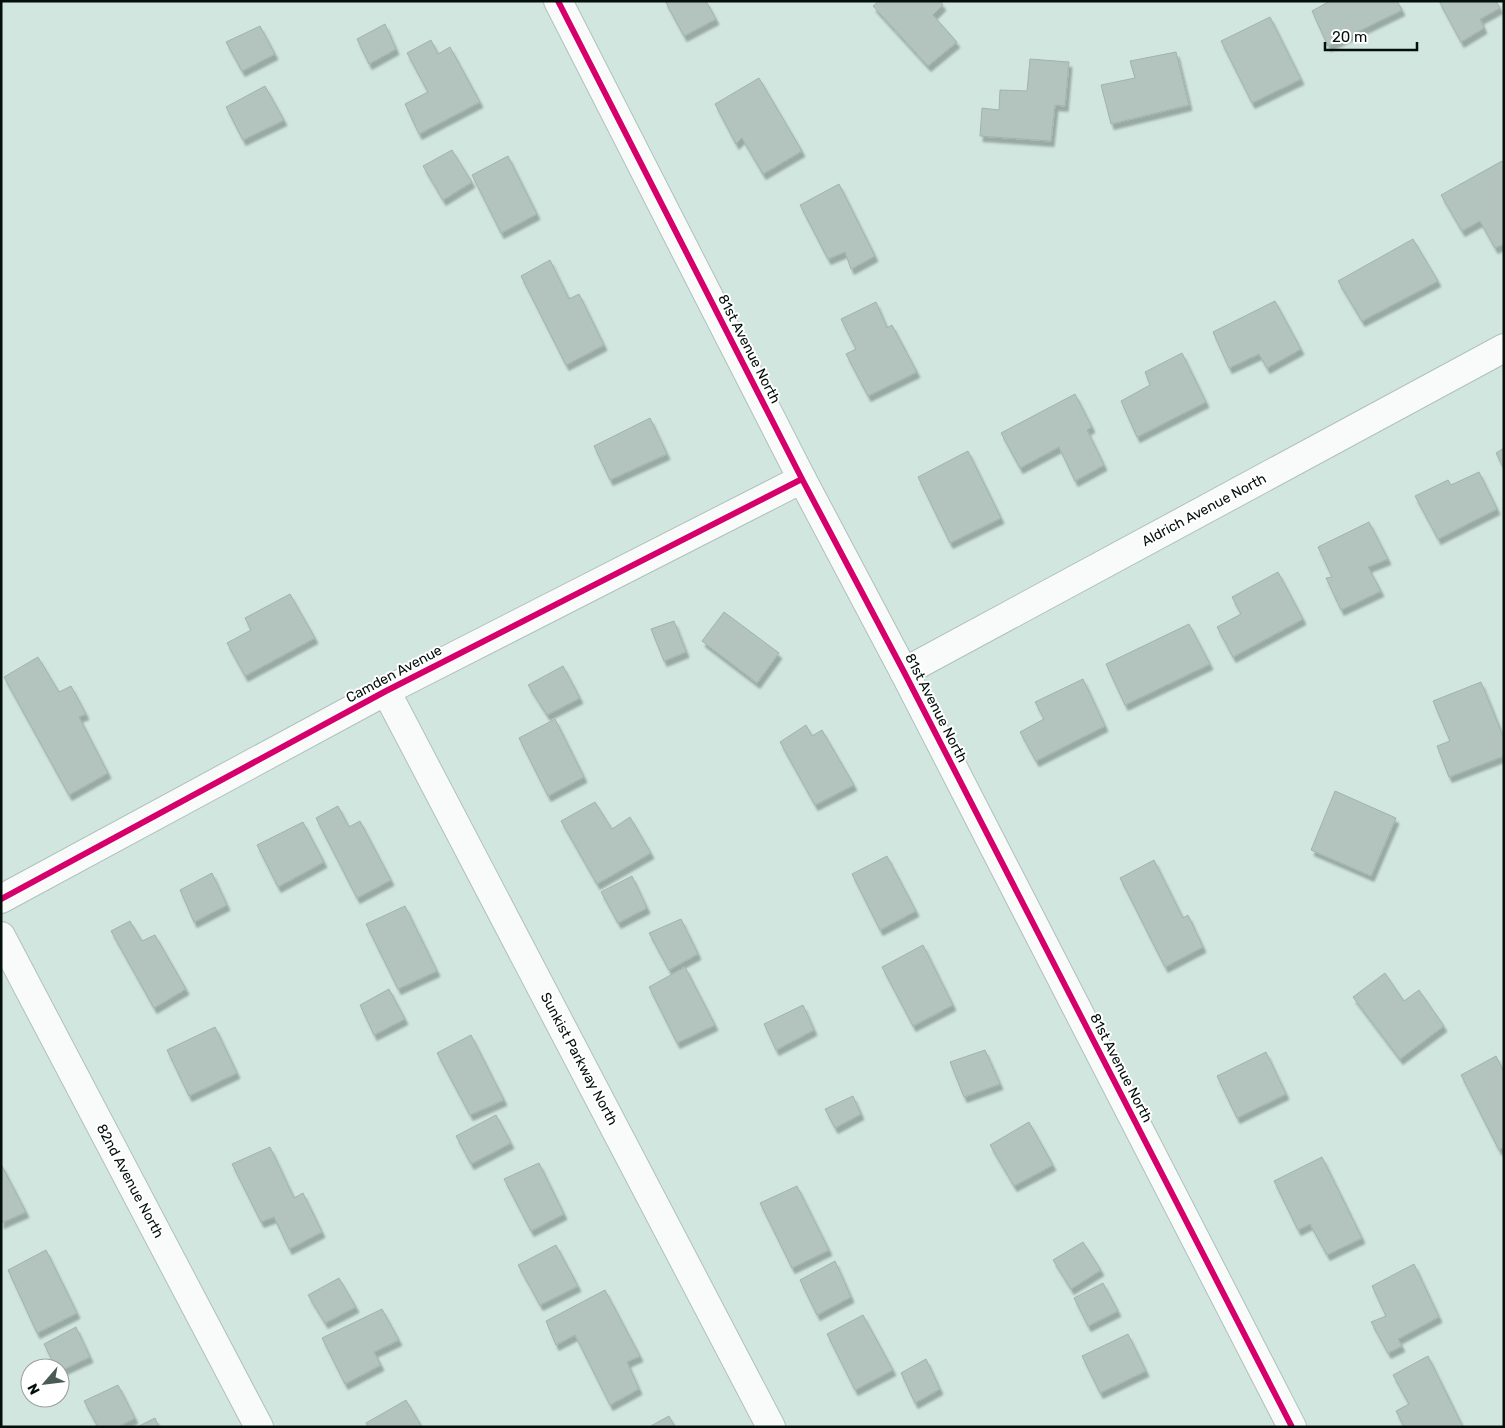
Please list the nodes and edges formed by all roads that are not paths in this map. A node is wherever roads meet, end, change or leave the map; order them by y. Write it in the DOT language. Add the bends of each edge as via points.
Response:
graph roads {
  1 [pos="558,1"];
  2 [pos="1504,348"];
  3 [pos="802,479"];
  4 [pos="904,672"];
  5 [pos="386,691"];
  6 [pos="1,899"];
  7 [pos="1,936"];
  8 [pos="259,1427"];
  9 [pos="771,1427"];
  10 [pos="1292,1427"];
  1 -- 3 [label="street, 81st Avenue North"];
  2 -- 4 [label="street, Aldrich Avenue North"];
  3 -- 4 [label="street, 81st Avenue North"];
  3 -- 5 [label="street, Camden Avenue"];
  4 -- 10 [label="street, 81st Avenue North"];
  5 -- 6 [label="street, Camden Avenue"];
  5 -- 9 [label="street, Sunkist Parkway North"];
  7 -- 8 [label="street, 82nd Avenue North"];
}
